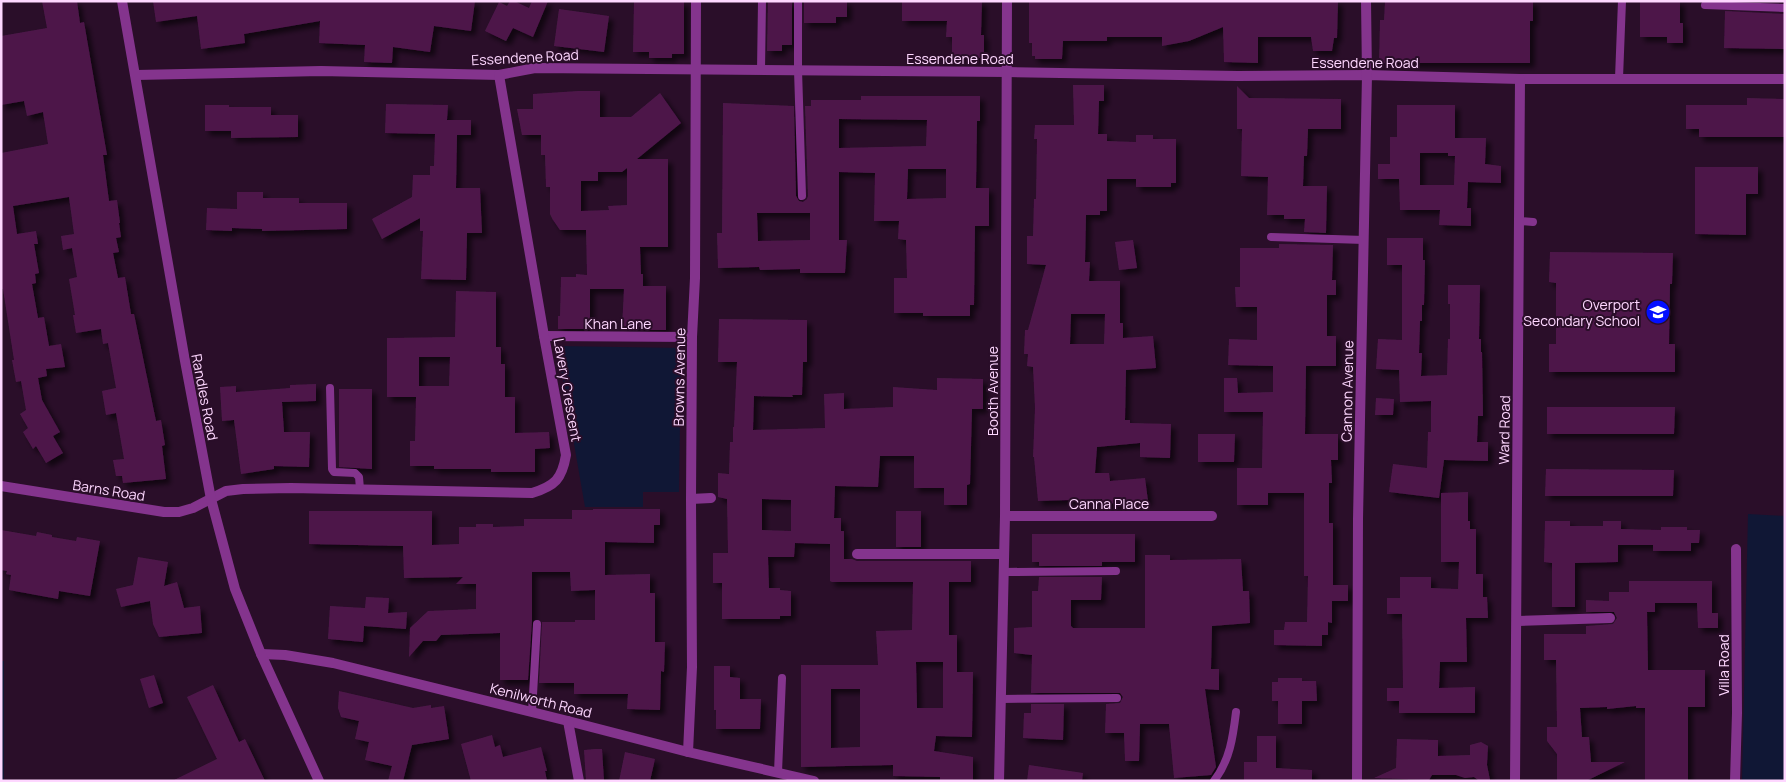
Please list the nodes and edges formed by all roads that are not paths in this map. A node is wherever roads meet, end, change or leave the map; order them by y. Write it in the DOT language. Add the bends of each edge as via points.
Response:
graph roads {
  1 [pos="122,1"];
  2 [pos="696,1"];
  3 [pos="762,1"];
  4 [pos="798,1"];
  5 [pos="1007,1"];
  6 [pos="1366,1"];
  7 [pos="1622,1"];
  8 [pos="1705,6"];
  9 [pos="1785,8"];
  10 [pos="695,69"];
  11 [pos="761,70"];
  12 [pos="798,70"];
  13 [pos="1007,72"];
  14 [pos="136,75"];
  15 [pos="499,75"];
  16 [pos="1367,75"];
  17 [pos="1619,78"];
  18 [pos="1785,78"];
  19 [pos="1520,79"];
  20 [pos="802,196"];
  21 [pos="1520,221"];
  22 [pos="1533,222"];
  23 [pos="1271,237"];
  24 [pos="1364,240"];
  25 [pos="544,336"];
  26 [pos="692,336"];
  27 [pos="330,388"];
  28 [pos="1,486"];
  29 [pos="360,489"];
  30 [pos="711,498"];
  31 [pos="691,499"];
  32 [pos="211,500"];
  33 [pos="1005,516"];
  34 [pos="1212,516"];
  35 [pos="1736,549"];
  36 [pos="857,554"];
  37 [pos="1004,554"];
  38 [pos="1116,571"];
  39 [pos="1004,572"];
  40 [pos="1610,618"];
  41 [pos="1518,621"];
  42 [pos="536,624"];
  43 [pos="261,654"];
  44 [pos="782,678"];
  45 [pos="1117,698"];
  46 [pos="1001,699"];
  47 [pos="532,712"];
  48 [pos="1236,712"];
  49 [pos="568,721"];
  50 [pos="688,752"];
  51 [pos="778,772"];
  52 [pos="811,780"];
  53 [pos="319,781"];
  54 [pos="579,781"];
  55 [pos="999,781"];
  56 [pos="1214,781"];
  57 [pos="1357,781"];
  58 [pos="1515,781"];
  59 [pos="1734,781"];
  1 -- 14 [label="street, Randles Road"];
  2 -- 10 [label="street, Browns Avenue"];
  3 -- 11 [label="lane"];
  4 -- 12 [label="lane"];
  5 -- 13 [label="street, Booth Avenue"];
  6 -- 16 [label="street, Cannon Avenue"];
  7 -- 17 [label="lane"];
  8 -- 9 [label="lane"];
  10 -- 11 [label="street, Essendene Road"];
  10 -- 15 [label="street, Essendene Road" via="535,68"];
  10 -- 26 [label="street, Browns Avenue"];
  11 -- 12 [label="street, Essendene Road"];
  12 -- 13 [label="street, Essendene Road"];
  12 -- 20 [label="lane"];
  13 -- 16 [label="street, Essendene Road"];
  13 -- 33 [label="street, Booth Avenue"];
  14 -- 15 [label="street, Essendene Road" via="321,71"];
  14 -- 32 [label="street, Randles Road"];
  15 -- 25 [label="street, Lavery Crescent"];
  16 -- 19 [label="street, Essendene Road"];
  16 -- 24 [label="street, Cannon Avenue"];
  17 -- 18 [label="street, Essendene Road"];
  17 -- 19 [label="street, Essendene Road"];
  19 -- 21 [label="street, Ward Road"];
  21 -- 22 [label="lane"];
  21 -- 41 [label="street, Ward Road"];
  23 -- 24 [label="lane"];
  24 -- 57 [label="street, Cannon Avenue"];
  25 -- 26 [label="street, Khan Lane"];
  25 -- 29 [label="street, Lavery Crescent" via="566,455 563,471 556,481 532,493"];
  26 -- 31 [label="street, Browns Avenue"];
  27 -- 29 [label="lane" via="332,469 334,472 355,473 359,477"];
  28 -- 32 [label="street, Barns Road" via="164,512 186,510"];
  29 -- 32 [label="street, Lavery Crescent" via="243,488 226,491"];
  30 -- 31 [label="street"];
  31 -- 50 [label="street, Browns Avenue" via="692,667"];
  32 -- 43 [label="street, Randles Road" via="235,589"];
  33 -- 34 [label="street, Canna Place"];
  33 -- 37 [label="street, Booth Avenue"];
  35 -- 59 [label="street, Villa Road"];
  36 -- 37 [label="street"];
  37 -- 39 [label="street, Booth Avenue"];
  38 -- 39 [label="lane"];
  39 -- 46 [label="street, Booth Avenue"];
  40 -- 41 [label="street"];
  41 -- 58 [label="street, Ward Road"];
  42 -- 47 [label="lane"];
  43 -- 47 [label="street, Kenilworth Road" via="333,663"];
  43 -- 53 [label="street, Randles Road"];
  44 -- 51 [label="lane"];
  45 -- 46 [label="lane"];
  46 -- 55 [label="street, Booth Avenue"];
  47 -- 49 [label="street, Kenilworth Road"];
  48 -- 56 [label="lane" via="1229,752"];
  49 -- 50 [label="street, Kenilworth Road"];
  49 -- 54 [label="street"];
  50 -- 51 [label="street, Kenilworth Road"];
  51 -- 52 [label="street, Kenilworth Road"];
}
